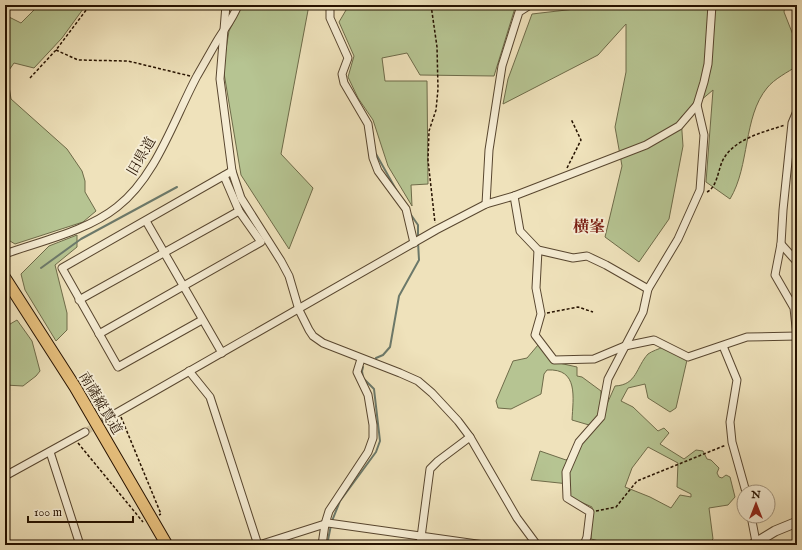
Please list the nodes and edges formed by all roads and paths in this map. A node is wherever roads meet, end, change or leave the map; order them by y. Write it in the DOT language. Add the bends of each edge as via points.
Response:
graph roads {
  1 [pos="90,5"];
  2 [pos="226,5"];
  3 [pos="238,5"];
  4 [pos="330,5"];
  5 [pos="431,5"];
  6 [pos="530,5"];
  7 [pos="712,5"];
  8 [pos="224,31"];
  9 [pos="56,50"];
  10 [pos="197,77"];
  11 [pos="30,78"];
  12 [pos="697,105"];
  13 [pos="797,112"];
  14 [pos="571,119"];
  15 [pos="792,123"];
  16 [pos="232,171"];
  17 [pos="224,176"];
  18 [pos="563,177"];
  19 [pos="698,195"];
  20 [pos="514,196"];
  21 [pos="486,204"];
  22 [pos="239,211"];
  23 [pos="146,221"];
  24 [pos="436,230"];
  25 [pos="418,241"];
  26 [pos="781,244"];
  27 [pos="538,250"];
  28 [pos="164,253"];
  29 [pos="5,254"];
  30 [pos="797,262"];
  31 [pos="5,278"];
  32 [pos="183,286"];
  33 [pos="648,290"];
  34 [pos="79,300"];
  35 [pos="299,310"];
  36 [pos="593,312"];
  37 [pos="541,314"];
  38 [pos="202,320"];
  39 [pos="99,334"];
  40 [pos="797,337"];
  41 [pos="625,346"];
  42 [pos="723,346"];
  43 [pos="222,353"];
  44 [pos="360,358"];
  45 [pos="189,371"];
  46 [pos="119,412"];
  47 [pos="106,419"];
  48 [pos="85,432"];
  49 [pos="470,437"];
  50 [pos="74,438"];
  51 [pos="732,442"];
  52 [pos="50,452"];
  53 [pos="5,476"];
  54 [pos="744,484"];
  55 [pos="590,512"];
  56 [pos="147,521"];
  57 [pos="797,522"];
  58 [pos="329,524"];
  59 [pos="752,524"];
  60 [pos="421,536"];
  61 [pos="754,544"];
  62 [pos="80,545"];
  63 [pos="167,545"];
  64 [pos="259,545"];
  65 [pos="322,545"];
  66 [pos="420,545"];
  67 [pos="484,545"];
  68 [pos="537,545"];
  69 [pos="584,545"];
  1 -- 9 [label="path"];
  2 -- 8 [label="street"];
  3 -- 8 [label="street, 旧県道"];
  4 -- 25 [label="street" via="330,18 348,58 342,74 344,83 368,124 373,158 378,171 406,209"];
  5 -- 24 [label="path" via="437,47 438,89 436,110 429,131 428,160"];
  6 -- 21 [label="street" via="519,12 502,66 489,150"];
  7 -- 12 [label="street" via="708,64"];
  8 -- 10 [label="street, 旧県道"];
  8 -- 16 [label="street" via="220,79"];
  9 -- 10 [label="path" via="78,60 128,61"];
  9 -- 11 [label="path"];
  10 -- 29 [label="street, 旧県道" via="152,166 135,191 117,207 88,224"];
  12 -- 18 [label="street" via="679,126 660,138"];
  12 -- 19 [label="street" via="704,136"];
  13 -- 15 [label="street"];
  14 -- 18 [label="path" via="581,140"];
  15 -- 19 [label="path" via="747,138 734,147 722,160 716,181 709,192"];
  15 -- 26 [label="street"];
  16 -- 17 [label="street"];
  16 -- 35 [label="street" via="241,198 289,276"];
  17 -- 22 [label="street"];
  17 -- 23 [label="street"];
  18 -- 20 [label="street"];
  19 -- 33 [label="street" via="678,239"];
  20 -- 21 [label="street"];
  20 -- 27 [label="street" via="520,231"];
  21 -- 24 [label="street"];
  22 -- 28 [label="street"];
  22 -- 32 [label="street" via="261,242"];
  23 -- 28 [label="street"];
  23 -- 34 [label="street" via="62,268"];
  24 -- 25 [label="street"];
  25 -- 35 [label="street"];
  26 -- 30 [label="street"];
  26 -- 40 [label="street" via="775,275 794,308"];
  27 -- 33 [label="street" via="573,258 586,256"];
  27 -- 37 [label="street" via="536,288"];
  28 -- 32 [label="street"];
  28 -- 34 [label="street"];
  31 -- 56 [label="main road, 南薩縦貫道" via="75,387"];
  32 -- 38 [label="street"];
  32 -- 39 [label="street"];
  33 -- 41 [label="street" via="644,312"];
  34 -- 39 [label="street"];
  35 -- 43 [label="street"];
  35 -- 44 [label="street" via="309,330 318,340"];
  36 -- 37 [label="path" via="578,307"];
  37 -- 41 [label="street" via="535,335 554,360 594,359"];
  38 -- 39 [label="street" via="118,367"];
  38 -- 43 [label="street"];
  40 -- 42 [label="street" via="747,337"];
  41 -- 42 [label="street" via="654,340 688,356"];
  41 -- 55 [label="street" via="608,379 601,417 579,442 566,472 567,498"];
  42 -- 51 [label="street" via="737,380 730,422"];
  43 -- 45 [label="street"];
  44 -- 49 [label="street" via="418,381 432,393"];
  44 -- 58 [label="street" via="356,372 368,394 373,438 368,452 330,511"];
  45 -- 46 [label="street"];
  45 -- 64 [label="street" via="210,397"];
  46 -- 47 [label="street"];
  46 -- 56 [label="path" via="161,514"];
  48 -- 50 [label="street"];
  49 -- 60 [label="street" via="430,469"];
  49 -- 68 [label="street" via="517,518"];
  50 -- 52 [label="street"];
  50 -- 56 [label="path"];
  51 -- 54 [label="street"];
  51 -- 55 [label="path" via="637,481 616,507"];
  52 -- 53 [label="street"];
  52 -- 62 [label="street"];
  55 -- 69 [label="street"];
  56 -- 63 [label="main road, 南薩縦貫道"];
  57 -- 61 [label="street"];
  58 -- 60 [label="street"];
  58 -- 64 [label="street"];
  58 -- 65 [label="street"];
  59 -- 61 [label="street"];
  60 -- 66 [label="street"];
  60 -- 67 [label="street"];
}
